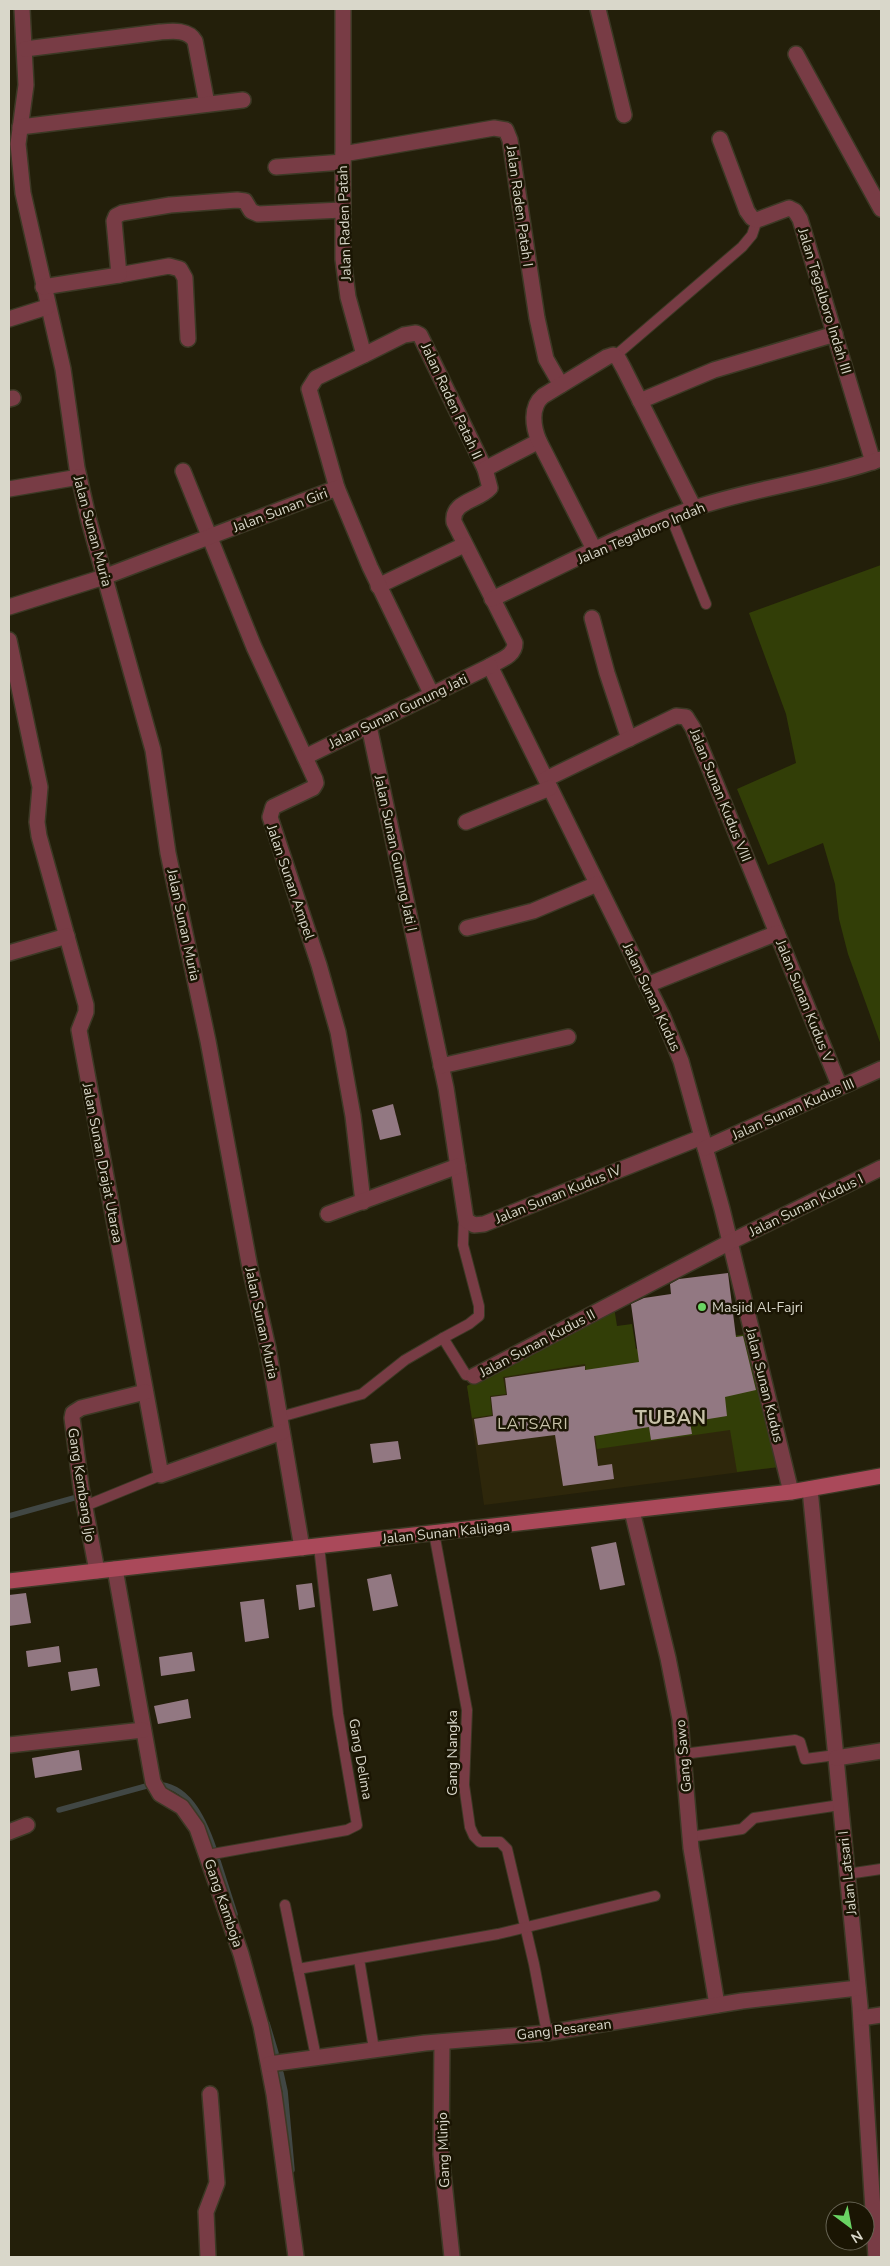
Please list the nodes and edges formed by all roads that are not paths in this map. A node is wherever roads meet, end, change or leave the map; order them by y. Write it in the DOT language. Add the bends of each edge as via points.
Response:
graph roads {
  1 [pos="22,9"];
  2 [pos="343,9"];
  3 [pos="598,9"];
  4 [pos="25,49"];
  5 [pos="796,54"];
  6 [pos="243,100"];
  7 [pos="206,104"];
  8 [pos="624,115"];
  9 [pos="20,127"];
  10 [pos="720,139"];
  11 [pos="342,158"];
  12 [pos="14,162"];
  13 [pos="276,168"];
  14 [pos="881,209"];
  15 [pos="342,210"];
  16 [pos="758,220"];
  17 [pos="119,275"];
  18 [pos="43,287"];
  19 [pos="47,307"];
  20 [pos="9,319"];
  21 [pos="835,334"];
  22 [pos="188,339"];
  23 [pos="364,355"];
  24 [pos="615,356"];
  25 [pos="561,385"];
  26 [pos="640,401"];
  27 [pos="539,441"];
  28 [pos="877,460"];
  29 [pos="485,469"];
  30 [pos="183,472"];
  31 [pos="79,477"];
  32 [pos="337,488"];
  33 [pos="9,489"];
  34 [pos="694,508"];
  35 [pos="671,517"];
  36 [pos="209,537"];
  37 [pos="464,545"];
  38 [pos="595,551"];
  39 [pos="104,577"];
  40 [pos="378,586"];
  41 [pos="492,599"];
  42 [pos="706,604"];
  43 [pos="9,607"];
  44 [pos="592,618"];
  45 [pos="9,640"];
  46 [pos="490,666"];
  47 [pos="432,695"];
  48 [pos="369,726"];
  49 [pos="629,739"];
  50 [pos="305,757"];
  51 [pos="548,784"];
  52 [pos="466,822"];
  53 [pos="597,884"];
  54 [pos="467,928"];
  55 [pos="777,933"];
  56 [pos="67,936"];
  57 [pos="9,953"];
  58 [pos="647,985"];
  59 [pos="568,1037"];
  60 [pos="441,1066"];
  61 [pos="881,1069"];
  62 [pos="840,1087"];
  63 [pos="704,1142"];
  64 [pos="458,1166"];
  65 [pos="881,1168"];
  66 [pos="363,1202"];
  67 [pos="328,1214"];
  68 [pos="464,1217"];
  69 [pos="730,1242"];
  70 [pos="443,1338"];
  71 [pos="474,1376"];
  72 [pos="145,1392"];
  73 [pos="280,1417"];
  74 [pos="282,1432"];
  75 [pos="161,1475"];
  76 [pos="881,1476"];
  77 [pos="810,1489"];
  78 [pos="791,1492"];
  79 [pos="85,1505"];
  80 [pos="632,1511"];
  81 [pos="434,1533"];
  82 [pos="319,1546"];
  83 [pos="302,1548"];
  84 [pos="115,1569"];
  85 [pos="97,1571"];
  86 [pos="9,1581"];
  87 [pos="144,1730"];
  88 [pos="9,1746"];
  89 [pos="881,1751"];
  90 [pos="684,1754"];
  91 [pos="836,1757"];
  92 [pos="840,1805"];
  93 [pos="27,1825"];
  94 [pos="9,1832"];
  95 [pos="690,1837"];
  96 [pos="207,1855"];
  97 [pos="881,1869"];
  98 [pos="847,1874"];
  99 [pos="655,1896"];
  100 [pos="285,1905"];
  101 [pos="526,1928"];
  102 [pos="359,1959"];
  103 [pos="298,1969"];
  104 [pos="858,1988"];
  105 [pos="717,2005"];
  106 [pos="881,2015"];
  107 [pos="861,2018"];
  108 [pos="546,2033"];
  109 [pos="442,2042"];
  110 [pos="374,2049"];
  111 [pos="316,2057"];
  112 [pos="269,2064"];
  113 [pos="210,2094"];
  114 [pos="876,2158"];
  115 [pos="208,2257"];
  116 [pos="296,2257"];
  117 [pos="452,2257"];
  118 [pos="876,2257"];
  1 -- 4 [label="street"];
  2 -- 11 [label="street, Jalan Raden Patah"];
  3 -- 8 [label="street"];
  4 -- 7 [label="street" via="182,32 195,41"];
  4 -- 9 [label="street" via="26,85"];
  5 -- 14 [label="street"];
  6 -- 7 [label="street"];
  7 -- 9 [label="street"];
  9 -- 12 [label="street"];
  10 -- 16 [label="street" via="749,215"];
  11 -- 13 [label="street"];
  11 -- 15 [label="street, Jalan Raden Patah"];
  11 -- 25 [label="street, Jalan Raden Patah I" via="494,128 506,130 537,318 546,359"];
  12 -- 18 [label="street"];
  15 -- 17 [label="street" via="258,214 251,211 247,203 237,200 170,205 119,214 114,221"];
  15 -- 23 [label="street, Jalan Raden Patah" via="347,290"];
  16 -- 21 [label="street, Jalan Tegalboro Indah III" via="786,208 797,214"];
  16 -- 24 [label="lane" via="752,236 742,248"];
  17 -- 18 [label="street"];
  17 -- 22 [label="street" via="170,266 180,269 185,278"];
  18 -- 19 [label="street, Jalan Sunan Muria"];
  19 -- 20 [label="street"];
  19 -- 31 [label="street, Jalan Sunan Muria" via="63,369"];
  21 -- 26 [label="street" via="714,370"];
  21 -- 28 [label="street, Jalan Tegalboro Indah III"];
  23 -- 29 [label="street, Jalan Raden Patah II" via="404,335 420,335"];
  23 -- 32 [label="street" via="321,376 310,385 311,401"];
  24 -- 25 [label="street" via="603,358"];
  24 -- 26 [label="street"];
  25 -- 27 [label="street" via="537,402 534,422"];
  26 -- 34 [label="street"];
  27 -- 29 [label="street"];
  27 -- 38 [label="street"];
  28 -- 34 [label="street, Jalan Tegalboro Indah"];
  29 -- 37 [label="street" via="490,482 488,490 457,508 453,516"];
  30 -- 36 [label="street, Jalan Sunan Ampel"];
  31 -- 33 [label="street"];
  31 -- 39 [label="street, Jalan Sunan Muria"];
  32 -- 36 [label="street, Jalan Sunan Giri"];
  32 -- 40 [label="street, Jalan Sunan Giri"];
  34 -- 35 [label="street, Jalan Tegalboro Indah"];
  35 -- 38 [label="street, Jalan Tegalboro Indah"];
  35 -- 42 [label="lane"];
  36 -- 39 [label="street, Jalan Sunan Giri"];
  36 -- 50 [label="street, Jalan Sunan Ampel" via="254,647"];
  37 -- 40 [label="street"];
  37 -- 41 [label="street"];
  38 -- 41 [label="street, Jalan Tegalboro Indah"];
  39 -- 43 [label="street, Jalan Sunan Giri"];
  39 -- 73 [label="street, Jalan Sunan Muria" via="153,750 168,854 207,1032"];
  40 -- 47 [label="street, Jalan Sunan Giri"];
  41 -- 46 [label="street" via="515,647 511,654"];
  44 -- 49 [label="street"];
  45 -- 56 [label="street, Jalan Sunan Drajat Utaraa" via="40,787 39,836"];
  46 -- 47 [label="street, Jalan Sunan Gunung Jati"];
  46 -- 51 [label="street, Jalan Sunan Kudus"];
  47 -- 48 [label="street, Jalan Sunan Gunung Jati"];
  48 -- 50 [label="street, Jalan Sunan Gunung Jati"];
  48 -- 60 [label="street, Jalan Sunan Gunung Jati I"];
  49 -- 51 [label="street, Jalan Sunan Kudus VIII"];
  49 -- 55 [label="street, Jalan Sunan Kudus VIII" via="676,716 688,719"];
  50 -- 66 [label="street, Jalan Sunan Ampel" via="315,785 274,807 270,817 338,1032"];
  51 -- 52 [label="street, Jalan Sunan Kudus VIII"];
  51 -- 53 [label="street, Jalan Sunan Kudus"];
  53 -- 54 [label="street" via="533,911"];
  53 -- 58 [label="street, Jalan Sunan Kudus"];
  55 -- 58 [label="street, Jalan Sunan Kudus V"];
  55 -- 62 [label="street, Jalan Sunan Kudus V"];
  56 -- 57 [label="street"];
  56 -- 72 [label="street, Jalan Sunan Drajat Utaraa" via="86,1005 79,1030"];
  58 -- 63 [label="street, Jalan Sunan Kudus" via="677,1049"];
  59 -- 60 [label="street"];
  60 -- 64 [label="street"];
  61 -- 62 [label="street, Jalan Sunan Kudus III"];
  62 -- 63 [label="street, Jalan Sunan Kudus III"];
  63 -- 68 [label="street, Jalan Sunan Kudus IV" via="484,1224 474,1225"];
  63 -- 69 [label="street, Jalan Sunan Kudus"];
  64 -- 66 [label="street"];
  64 -- 68 [label="street"];
  65 -- 69 [label="street, Jalan Sunan Kudus I"];
  66 -- 67 [label="street"];
  68 -- 70 [label="lane" via="463,1245 479,1316"];
  69 -- 71 [label="street, Jalan Sunan Kudus II"];
  69 -- 78 [label="street, Jalan Sunan Kudus"];
  70 -- 71 [label="lane, Jalan Sunan Kudus II" via="466,1375"];
  70 -- 73 [label="lane" via="405,1360 362,1394"];
  72 -- 75 [label="street, Jalan Sunan Drajat Utaraa"];
  72 -- 79 [label="street, Gang Kembang Ijo" via="73,1413"];
  73 -- 74 [label="street, Jalan Sunan Muria"];
  74 -- 75 [label="street"];
  74 -- 83 [label="street, Jalan Sunan Muria"];
  75 -- 79 [label="lane"];
  76 -- 77 [label="main road, Jalan Sunan Kalijaga"];
  77 -- 78 [label="main road, Jalan Sunan Kalijaga"];
  77 -- 91 [label="street, Jalan Latsari I"];
  78 -- 80 [label="main road, Jalan Sunan Kalijaga"];
  79 -- 85 [label="street, Gang Kembang Ijo"];
  80 -- 81 [label="main road, Jalan Sunan Kalijaga"];
  80 -- 90 [label="street, Gang Sawo" via="672,1674"];
  81 -- 82 [label="main road, Jalan Sunan Kalijaga"];
  81 -- 101 [label="lane, Gang Nangka" via="467,1710 464,1785 470,1827 480,1842 498,1841 505,1845"];
  82 -- 83 [label="main road, Jalan Sunan Kalijaga"];
  82 -- 96 [label="lane, Gang Delima" via="338,1714 357,1825 347,1830"];
  83 -- 84 [label="main road, Jalan Sunan Kalijaga"];
  84 -- 85 [label="main road, Jalan Sunan Kalijaga"];
  84 -- 87 [label="street, Gang Kamboja"];
  85 -- 86 [label="main road, Jalan Sunan Kalijaga"];
  87 -- 88 [label="street"];
  87 -- 96 [label="street, Gang Kamboja" via="154,1784 190,1816"];
  89 -- 91 [label="street"];
  90 -- 91 [label="lane" via="795,1740 800,1742 806,1759"];
  90 -- 95 [label="street, Gang Sawo"];
  91 -- 92 [label="street, Jalan Latsari I"];
  92 -- 95 [label="lane" via="754,1818 742,1829"];
  92 -- 98 [label="street, Jalan Latsari I"];
  93 -- 94 [label="street"];
  95 -- 105 [label="street, Gang Sawo"];
  96 -- 112 [label="street, Gang Kamboja" via="249,1978"];
  97 -- 98 [label="lane"];
  98 -- 104 [label="street, Jalan Latsari I"];
  99 -- 101 [label="lane"];
  100 -- 103 [label="lane"];
  101 -- 102 [label="lane"];
  101 -- 108 [label="lane, Gang Nangka"];
  102 -- 103 [label="lane"];
  102 -- 110 [label="lane"];
  103 -- 111 [label="lane"];
  104 -- 105 [label="street, Gang Pesarean"];
  104 -- 107 [label="street, Jalan Latsari I"];
  105 -- 108 [label="street, Gang Pesarean"];
  106 -- 107 [label="street"];
  107 -- 114 [label="street, Jalan Latsari I"];
  108 -- 109 [label="street, Gang Pesarean"];
  109 -- 110 [label="street, Gang Pesarean"];
  109 -- 117 [label="street, Gang Mlinjo" via="441,2154"];
  110 -- 111 [label="street, Gang Pesarean"];
  111 -- 112 [label="street, Gang Pesarean"];
  112 -- 116 [label="street, Gang Kamboja"];
  113 -- 115 [label="street" via="218,2183 206,2212"];
  114 -- 118 [label="street, Jalan Latsari I"];
}
